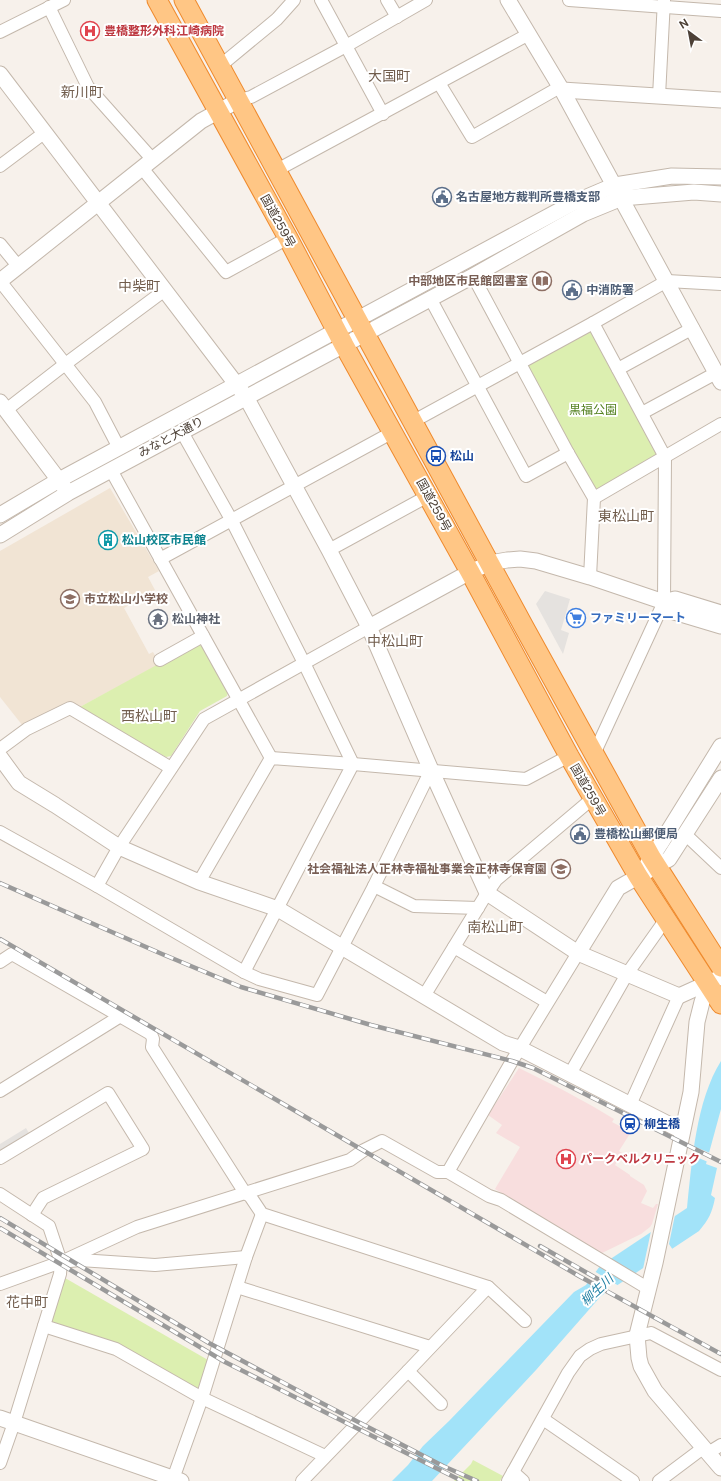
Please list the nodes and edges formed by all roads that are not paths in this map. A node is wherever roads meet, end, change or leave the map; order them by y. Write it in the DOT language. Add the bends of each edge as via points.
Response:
graph roads {
  1 [pos="64,0"];
  2 [pos="156,0"];
  3 [pos="184,0"];
  4 [pos="294,0"];
  5 [pos="321,0"];
  6 [pos="387,0"];
  7 [pos="426,0"];
  8 [pos="508,0"];
  9 [pos="568,0"];
  10 [pos="664,4"];
  11 [pos="49,7"];
  12 [pos="721,11"];
  13 [pos="396,17"];
  14 [pos="0,32"];
  15 [pos="529,34"];
  16 [pos="346,46"];
  17 [pos="220,66"];
  18 [pos="0,74"];
  19 [pos="439,83"];
  20 [pos="561,88"];
  21 [pos="659,96"];
  22 [pos="239,100"];
  23 [pos="721,100"];
  24 [pos="218,111"];
  25 [pos="383,114"];
  26 [pos="44,133"];
  27 [pos="148,164"];
  28 [pos="0,166"];
  29 [pos="276,170"];
  30 [pos="721,177"];
  31 [pos="618,192"];
  32 [pos="721,194"];
  33 [pos="98,203"];
  34 [pos="539,221"];
  35 [pos="547,234"];
  36 [pos="288,238"];
  37 [pos="0,244"];
  38 [pos="465,261"];
  39 [pos="18,266"];
  40 [pos="473,276"];
  41 [pos="0,281"];
  42 [pos="667,281"];
  43 [pos="422,284"];
  44 [pos="721,284"];
  45 [pos="165,290"];
  46 [pos="430,298"];
  47 [pos="593,323"];
  48 [pos="361,326"];
  49 [pos="693,328"];
  50 [pos="340,337"];
  51 [pos="520,363"];
  52 [pos="64,365"];
  53 [pos="618,369"];
  54 [pos="719,376"];
  55 [pos="237,384"];
  56 [pos="478,386"];
  57 [pos="246,396"];
  58 [pos="3,406"];
  59 [pos="642,412"];
  60 [pos="412,422"];
  61 [pos="721,424"];
  62 [pos="182,432"];
  63 [pos="394,432"];
  64 [pos="119,448"];
  65 [pos="568,453"];
  66 [pos="665,457"];
  67 [pos="111,470"];
  68 [pos="59,480"];
  69 [pos="295,485"];
  70 [pos="68,493"];
  71 [pos="428,496"];
  72 [pos="594,498"];
  73 [pos="0,514"];
  74 [pos="232,521"];
  75 [pos="0,535"];
  76 [pos="329,550"];
  77 [pos="160,559"];
  78 [pos="490,564"];
  79 [pos="470,572"];
  80 [pos="590,577"];
  81 [pos="664,602"];
  82 [pos="721,613"];
  83 [pos="721,626"];
  84 [pos="369,627"];
  85 [pos="203,636"];
  86 [pos="160,660"];
  87 [pos="304,663"];
  88 [pos="238,699"];
  89 [pos="721,746"];
  90 [pos="0,749"];
  91 [pos="594,754"];
  92 [pos="0,756"];
  93 [pos="569,756"];
  94 [pos="271,758"];
  95 [pos="353,764"];
  96 [pos="171,768"];
  97 [pos="431,770"];
  98 [pos="721,778"];
  99 [pos="593,798"];
  100 [pos="0,832"];
  101 [pos="686,835"];
  102 [pos="119,847"];
  103 [pos="654,862"];
  104 [pos="721,868"];
  105 [pos="638,876"];
  106 [pos="199,882"];
  107 [pos="97,886"];
  108 [pos="374,886"];
  109 [pos="487,892"];
  110 [pos="478,908"];
  111 [pos="278,909"];
  112 [pos="666,919"];
  113 [pos="342,947"];
  114 [pos="454,947"];
  115 [pos="578,952"];
  116 [pos="0,962"];
  117 [pos="721,968"];
  118 [pos="244,972"];
  119 [pos="626,974"];
  120 [pos="714,981"];
  121 [pos="424,996"];
  122 [pos="679,996"];
  123 [pos="548,1002"];
  124 [pos="721,1004"];
  125 [pos="119,1017"];
  126 [pos="519,1048"];
  127 [pos="570,1074"];
  128 [pos="0,1091"];
  129 [pos="630,1105"];
  130 [pos="682,1131"];
  131 [pos="0,1158"];
  132 [pos="448,1172"];
  133 [pos="245,1192"];
  134 [pos="0,1194"];
  135 [pos="262,1214"];
  136 [pos="32,1215"];
  137 [pos="246,1257"];
  138 [pos="61,1262"];
  139 [pos="0,1284"];
  140 [pos="488,1286"];
  141 [pos="237,1287"];
  142 [pos="649,1289"];
  143 [pos="525,1321"];
  144 [pos="44,1326"];
  145 [pos="637,1335"];
  146 [pos="430,1347"];
  147 [pos="721,1370"];
  148 [pos="408,1371"];
  149 [pos="202,1398"];
  150 [pos="441,1404"];
  151 [pos="543,1419"];
  152 [pos="7,1420"];
  153 [pos="721,1445"];
  154 [pos="706,1450"];
  155 [pos="325,1456"];
  156 [pos="0,1463"];
  157 [pos="721,1468"];
  158 [pos="510,1476"];
  159 [pos="166,1479"];
  160 [pos="302,1481"];
  161 [pos="522,1481"];
  162 [pos="633,1481"];
  163 [pos="659,1481"];
  1 -- 11 [label="street"];
  2 -- 24 [label="highway, 国道259号"];
  3 -- 17 [label="highway, 国道259号"];
  4 -- 17 [label="street" via="277,19"];
  5 -- 16 [label="street"];
  6 -- 13 [label="street"];
  7 -- 13 [label="street"];
  8 -- 15 [label="street"];
  9 -- 10 [label="street"];
  10 -- 12 [label="street"];
  10 -- 21 [label="street"];
  11 -- 14 [label="street"];
  11 -- 27 [label="street" via="88,87"];
  13 -- 16 [label="street"];
  15 -- 19 [label="street"];
  15 -- 20 [label="street"];
  16 -- 22 [label="street" via="251,97"];
  16 -- 25 [label="street"];
  17 -- 22 [label="highway, 国道259号"];
  18 -- 26 [label="street"];
  19 -- 20 [label="street" via="472,137"];
  19 -- 25 [label="street"];
  20 -- 21 [label="street"];
  20 -- 31 [label="street"];
  21 -- 23 [label="street"];
  22 -- 24 [label="street"];
  22 -- 29 [label="highway, 国道259号"];
  24 -- 27 [label="street" via="201,121"];
  24 -- 36 [label="highway, 国道259号"];
  25 -- 29 [label="street"];
  26 -- 28 [label="street"];
  26 -- 33 [label="street"];
  27 -- 33 [label="street"];
  27 -- 36 [label="street" via="226,272"];
  29 -- 48 [label="highway, 国道259号"];
  30 -- 31 [label="street" via="672,176"];
  31 -- 32 [label="street"];
  31 -- 34 [label="street" via="575,202"];
  31 -- 35 [label="street"];
  31 -- 42 [label="street"];
  33 -- 39 [label="street"];
  33 -- 45 [label="street"];
  34 -- 35 [label="street"];
  34 -- 38 [label="street"];
  35 -- 40 [label="street"];
  36 -- 50 [label="highway, 国道259号"];
  37 -- 39 [label="street"];
  38 -- 40 [label="street"];
  38 -- 43 [label="street"];
  39 -- 41 [label="street"];
  40 -- 46 [label="street"];
  40 -- 51 [label="street"];
  41 -- 52 [label="street"];
  42 -- 44 [label="street"];
  42 -- 47 [label="street"];
  42 -- 49 [label="street"];
  43 -- 46 [label="street"];
  43 -- 48 [label="street"];
  45 -- 52 [label="street"];
  45 -- 55 [label="street"];
  46 -- 48 [label="street"];
  46 -- 56 [label="street"];
  47 -- 51 [label="street"];
  47 -- 53 [label="street"];
  48 -- 50 [label="street"];
  48 -- 60 [label="highway, 国道259号"];
  49 -- 53 [label="street"];
  49 -- 54 [label="street"];
  50 -- 55 [label="street, みなと大通り"];
  50 -- 57 [label="street, みなと大通り"];
  50 -- 63 [label="highway, 国道259号"];
  51 -- 56 [label="street"];
  51 -- 65 [label="street"];
  52 -- 58 [label="street"];
  52 -- 64 [label="street" via="95,402"];
  53 -- 59 [label="street"];
  54 -- 59 [label="street"];
  55 -- 57 [label="street"];
  55 -- 64 [label="street, みなと大通り"];
  56 -- 60 [label="street"];
  56 -- 65 [label="street" via="526,476"];
  57 -- 62 [label="street, みなと大通り"];
  57 -- 69 [label="street"];
  58 -- 68 [label="street"];
  59 -- 66 [label="street"];
  60 -- 78 [label="highway, 国道259号"];
  61 -- 66 [label="street"];
  62 -- 67 [label="street, みなと大通り"];
  62 -- 74 [label="street"];
  63 -- 69 [label="street"];
  63 -- 71 [label="highway, 国道259号"];
  64 -- 68 [label="street, みなと大通り"];
  65 -- 72 [label="street"];
  66 -- 72 [label="street"];
  66 -- 81 [label="street"];
  67 -- 70 [label="street, みなと大通り"];
  67 -- 77 [label="street"];
  68 -- 70 [label="street"];
  68 -- 73 [label="street, みなと大通り"];
  69 -- 74 [label="street"];
  69 -- 76 [label="street"];
  70 -- 75 [label="street, みなと大通り"];
  71 -- 76 [label="street"];
  71 -- 79 [label="highway, 国道259号"];
  72 -- 80 [label="street"];
  74 -- 77 [label="street"];
  74 -- 87 [label="street"];
  76 -- 84 [label="street"];
  77 -- 85 [label="street"];
  78 -- 79 [label="street"];
  78 -- 80 [label="street" via="520,559 536,561"];
  78 -- 91 [label="highway, 国道259号"];
  79 -- 84 [label="street"];
  79 -- 93 [label="highway, 国道259号"];
  80 -- 81 [label="street"];
  81 -- 82 [label="street" via="675,599"];
  81 -- 83 [label="street" via="671,611"];
  81 -- 91 [label="street"];
  84 -- 87 [label="street"];
  84 -- 97 [label="street"];
  85 -- 86 [label="street"];
  85 -- 88 [label="street"];
  87 -- 88 [label="street"];
  87 -- 95 [label="street"];
  88 -- 94 [label="street"];
  88 -- 96 [label="street" via="204,718"];
  89 -- 103 [label="street"];
  90 -- 96 [label="street" via="27,729 70,708"];
  91 -- 103 [label="highway, 国道259号"];
  92 -- 102 [label="street" via="19,782"];
  93 -- 97 [label="street" via="526,779"];
  93 -- 99 [label="highway, 国道259号"];
  94 -- 95 [label="street"];
  94 -- 106 [label="street"];
  95 -- 97 [label="street"];
  95 -- 111 [label="street"];
  96 -- 102 [label="street"];
  97 -- 108 [label="street"];
  97 -- 109 [label="street"];
  98 -- 101 [label="street"];
  99 -- 105 [label="highway, 国道259号"];
  99 -- 109 [label="street" via="496,880"];
  100 -- 107 [label="street"];
  101 -- 103 [label="street" via="669,859"];
  101 -- 104 [label="street"];
  102 -- 106 [label="street"];
  102 -- 107 [label="street"];
  103 -- 105 [label="street"];
  103 -- 117 [label="highway, 国道259号"];
  105 -- 112 [label="highway, 国道259号"];
  105 -- 115 [label="street" via="618,888"];
  106 -- 111 [label="street"];
  107 -- 118 [label="street"];
  108 -- 110 [label="street" via="414,906"];
  108 -- 113 [label="street"];
  109 -- 110 [label="street"];
  109 -- 115 [label="street"];
  110 -- 114 [label="street"];
  111 -- 113 [label="street"];
  111 -- 118 [label="street"];
  112 -- 119 [label="street"];
  112 -- 120 [label="highway, 国道259号"];
  113 -- 118 [label="street" via="317,995 259,980"];
  113 -- 121 [label="street"];
  114 -- 121 [label="street"];
  114 -- 123 [label="street"];
  115 -- 119 [label="street"];
  115 -- 123 [label="street"];
  116 -- 125 [label="street" via="12,954"];
  119 -- 122 [label="street"];
  119 -- 127 [label="street"];
  120 -- 122 [label="street"];
  120 -- 124 [label="highway, 国道259号"];
  120 -- 130 [label="street" via="702,1002 697,1022 691,1092"];
  121 -- 126 [label="street" via="503,1043"];
  122 -- 129 [label="street"];
  123 -- 126 [label="street"];
  125 -- 128 [label="street"];
  125 -- 133 [label="street" via="151,1034 152,1047"];
  126 -- 127 [label="street"];
  126 -- 132 [label="street"];
  127 -- 129 [label="street"];
  129 -- 130 [label="street"];
  130 -- 142 [label="street"];
  131 -- 136 [label="street" via="108,1093 143,1149 43,1198"];
  132 -- 133 [label="street" via="437,1172 382,1140 350,1160"];
  132 -- 142 [label="street" via="489,1196 501,1200"];
  133 -- 135 [label="street"];
  133 -- 138 [label="street" via="137,1227"];
  134 -- 136 [label="street"];
  135 -- 137 [label="street"];
  135 -- 140 [label="street"];
  136 -- 138 [label="street" via="49,1226"];
  137 -- 138 [label="street" via="155,1265 80,1260"];
  137 -- 141 [label="street"];
  138 -- 139 [label="street"];
  138 -- 144 [label="street" via="60,1274"];
  140 -- 143 [label="street"];
  140 -- 146 [label="street"];
  141 -- 146 [label="street"];
  141 -- 149 [label="street"];
  142 -- 145 [label="street"];
  144 -- 149 [label="street" via="116,1349"];
  144 -- 152 [label="street"];
  145 -- 147 [label="street" via="652,1333"];
  145 -- 151 [label="street" via="601,1344 580,1356"];
  145 -- 154 [label="street" via="640,1362 649,1381 670,1410"];
  146 -- 148 [label="street"];
  148 -- 150 [label="street"];
  148 -- 155 [label="street"];
  149 -- 155 [label="street"];
  149 -- 159 [label="street"];
  151 -- 158 [label="street"];
  151 -- 162 [label="street"];
  152 -- 156 [label="street"];
  152 -- 159 [label="street"];
  153 -- 154 [label="street"];
  154 -- 157 [label="street"];
  154 -- 163 [label="street"];
  155 -- 160 [label="street"];
  158 -- 161 [label="street"];
}
